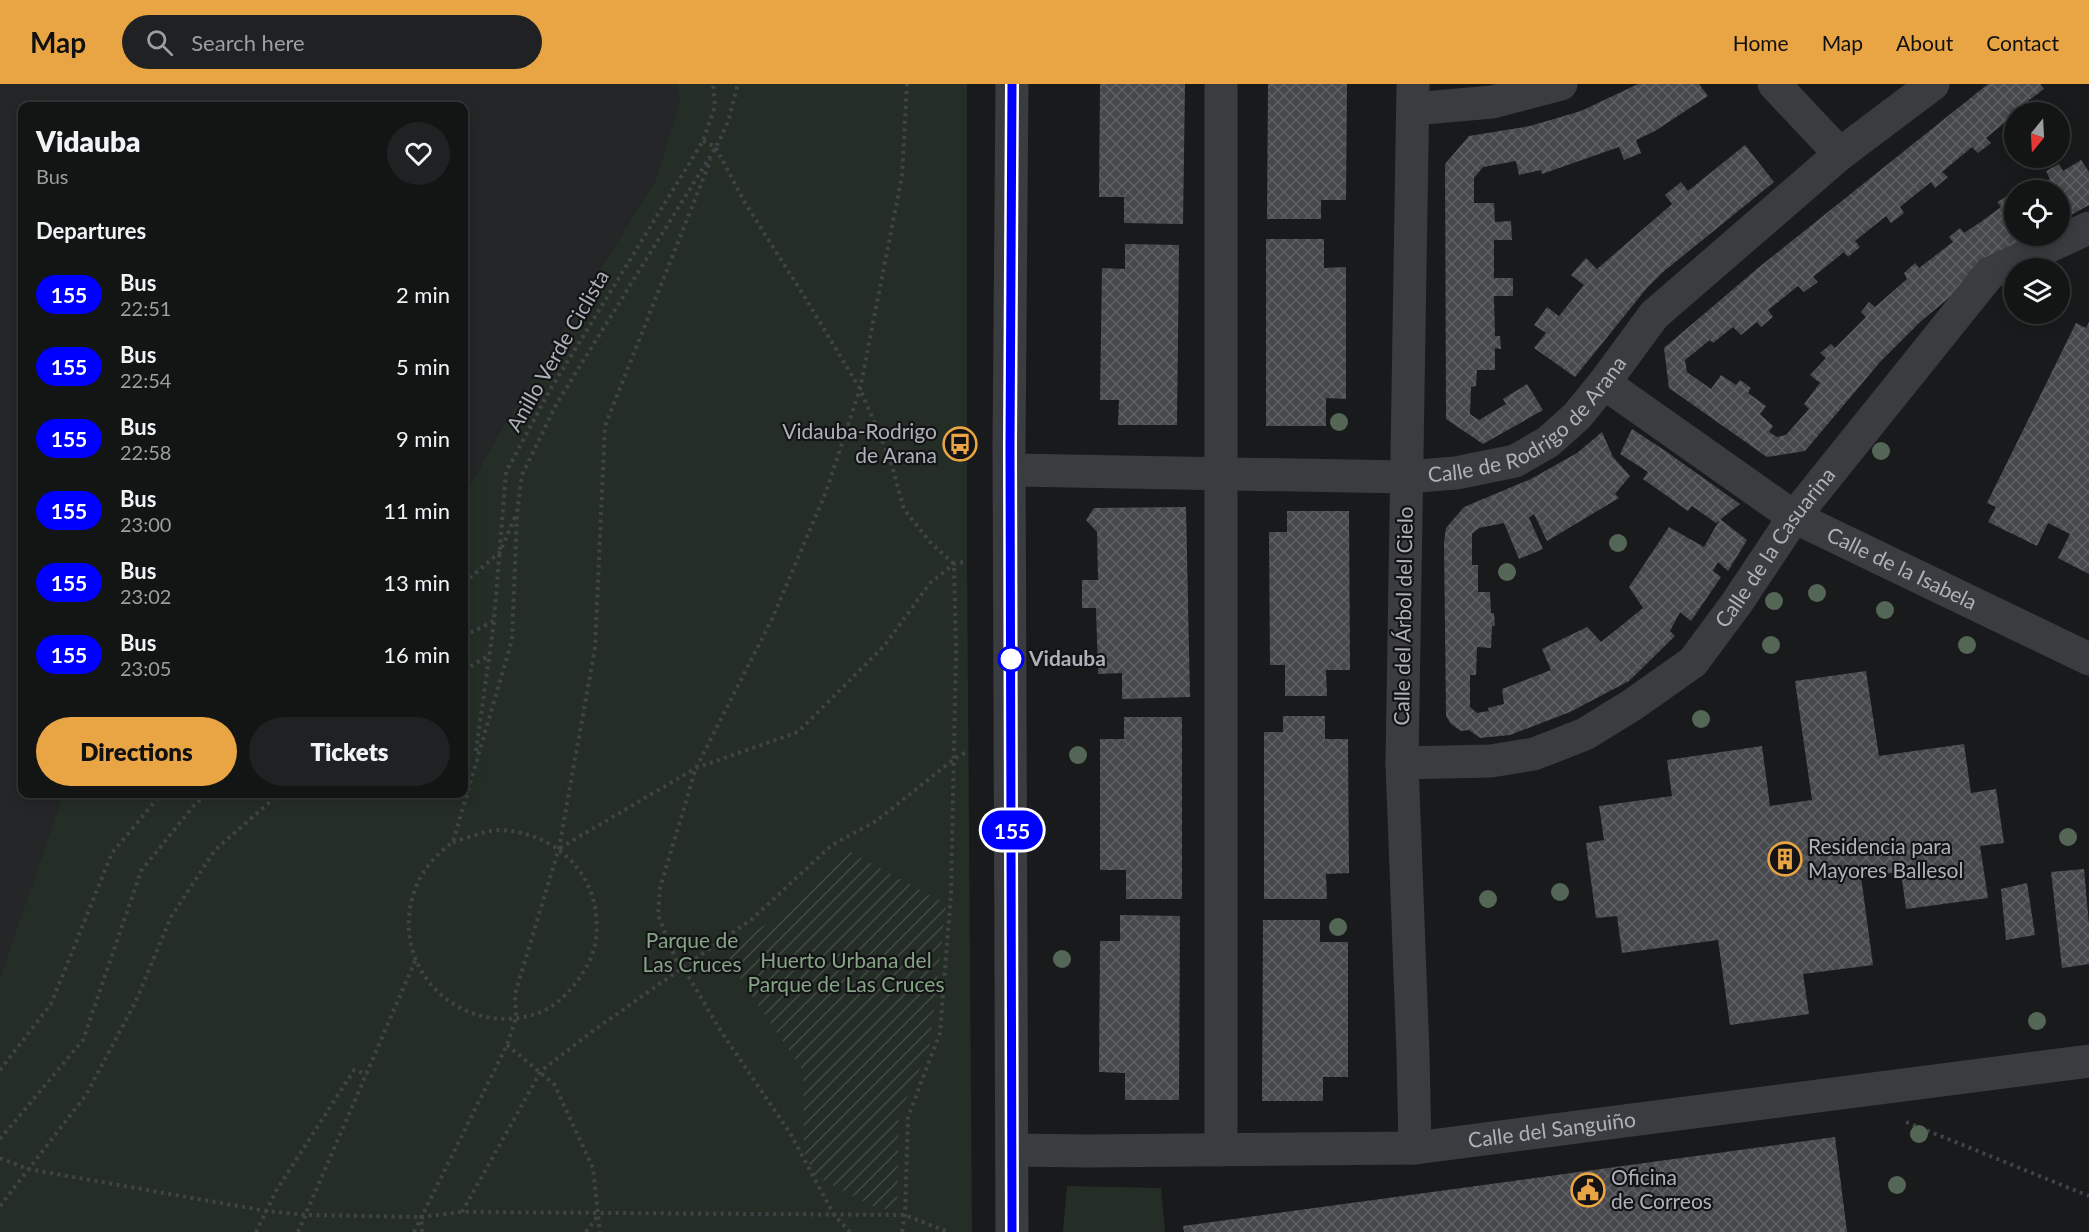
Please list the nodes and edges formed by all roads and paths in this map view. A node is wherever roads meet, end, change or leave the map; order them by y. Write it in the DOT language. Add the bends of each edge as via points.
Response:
graph roads {
  1 [pos="713,84"];
  2 [pos="738,84"];
  3 [pos="907,84"];
  4 [pos="1012,84"];
  5 [pos="1221,84"];
  6 [pos="1561,84"];
  7 [pos="1774,84"];
  8 [pos="1933,84"];
  9 [pos="1413,96"];
  10 [pos="703,141"];
  11 [pos="716,147"];
  12 [pos="1840,154"];
  13 [pos="2089,228"];
  14 [pos="1604,383"];
  15 [pos="860,389"];
  16 [pos="1010,470"];
  17 [pos="1222,474"];
  18 [pos="1406,477"];
  19 [pos="516,514"];
  20 [pos="1794,517"];
  21 [pos="500,552"];
  22 [pos="967,561"];
  23 [pos="954,564"];
  24 [pos="468,580"];
  25 [pos="494,621"];
  26 [pos="468,634"];
  27 [pos="488,656"];
  28 [pos="2089,659"];
  29 [pos="468,668"];
  30 [pos="968,751"];
  31 [pos="954,759"];
  32 [pos="475,764"];
  33 [pos="1402,764"];
  34 [pos="696,768"];
  35 [pos="468,789"];
  36 [pos="158,798"];
  37 [pos="203,798"];
  38 [pos="274,798"];
  39 [pos="465,798"];
  40 [pos="453,842"];
  41 [pos="559,848"];
  42 [pos="415,961"];
  43 [pos="682,968"];
  44 [pos="516,1018"];
  45 [pos="507,1045"];
  46 [pos="2089,1061"];
  47 [pos="0,1070"];
  48 [pos="541,1071"];
  49 [pos="367,1074"];
  50 [pos="1903,1120"];
  51 [pos="0,1139"];
  52 [pos="1415,1148"];
  53 [pos="1013,1150"];
  54 [pos="1221,1150"];
  55 [pos="0,1158"];
  56 [pos="28,1170"];
  57 [pos="2089,1196"];
  58 [pos="0,1206"];
  59 [pos="266,1211"];
  60 [pos="462,1212"];
  61 [pos="599,1214"];
  62 [pos="307,1215"];
  63 [pos="834,1215"];
  64 [pos="905,1215"];
  65 [pos="421,1217"];
  66 [pos="256,1232"];
  67 [pos="298,1232"];
  68 [pos="414,1232"];
  69 [pos="422,1232"];
  70 [pos="585,1232"];
  71 [pos="600,1232"];
  72 [pos="850,1232"];
  73 [pos="902,1232"];
  74 [pos="948,1232"];
  75 [pos="1012,1232"];
  1 -- 10 [label="path, Anillo Verde Ciclista" via="715,106"];
  2 -- 11 [label="path" via="728,122"];
  3 -- 15 [label="path" via="903,176"];
  4 -- 16 [label="street"];
  5 -- 17 [label="street"];
  6 -- 9 [label="street" via="1492,102"];
  7 -- 12 [label="street"];
  8 -- 12 [label="street, Calle de Rodrigo de Arana"];
  9 -- 18 [label="street, Calle del Árbol del Cielo"];
  10 -- 11 [label="path"];
  10 -- 21 [label="path, Anillo Verde Ciclista" via="550,390 506,472"];
  11 -- 15 [label="path" via="744,201"];
  11 -- 19 [label="path" via="557,403 522,475"];
  11 -- 41 [label="path" via="605,426 595,648"];
  12 -- 14 [label="street, Calle de Rodrigo de Arana" via="1654,315"];
  13 -- 20 [label="street, Calle de la Casuarina" via="1990,273"];
  14 -- 18 [label="street, Calle de Rodrigo de Arana" via="1577,416 1548,442 1515,461 1456,473"];
  14 -- 20 [label="street, Calle de la Isabela"];
  15 -- 23 [label="path" via="890,459 904,509"];
  15 -- 34 [label="path" via="826,492 772,619"];
  16 -- 17 [label="street, Calle de Rodrigo de Arana"];
  16 -- 53 [label="street"];
  17 -- 18 [label="street, Calle de Rodrigo de Arana"];
  17 -- 54 [label="street"];
  18 -- 33 [label="street, Calle del Árbol del Cielo"];
  19 -- 21 [label="path"];
  19 -- 32 [label="path" via="512,640"];
  20 -- 28 [label="street, Calle de la Isabela"];
  20 -- 33 [label="street, Calle de la Casuarina" via="1693,662 1632,705 1585,734 1533,753 1491,761"];
  21 -- 24 [label="path"];
  21 -- 25 [label="path, Anillo Verde Ciclista"];
  22 -- 23 [label="path"];
  23 -- 31 [label="path"];
  23 -- 34 [label="path" via="930,583 885,645 798,732"];
  25 -- 26 [label="path"];
  25 -- 27 [label="path, Anillo Verde Ciclista"];
  27 -- 29 [label="path"];
  27 -- 32 [label="path, Anillo Verde Ciclista"];
  30 -- 31 [label="path"];
  31 -- 43 [label="path" via="876,821 832,845 752,919"];
  31 -- 64 [label="path" via="951,894 940,1033 908,1117"];
  32 -- 35 [label="path"];
  33 -- 52 [label="street, Calle del Árbol del Cielo"];
  34 -- 41 [label="path"];
  34 -- 43 [label="path" via="660,888 658,915"];
  36 -- 47 [label="path" via="112,853 51,1004"];
  37 -- 51 [label="path" via="141,871 83,1040"];
  38 -- 56 [label="path" via="215,850 171,917 135,1002 86,1095"];
  39 -- 40 [label="path"];
  40 -- 41 [label="path" via="499,829 531,834"];
  40 -- 42 [label="path" via="421,874 410,902 408,932"];
  41 -- 44 [label="path" via="515,994"];
  41 -- 44 [label="path" via="579,868 592,893 598,922 594,951 582,976 563,997 542,1012"];
  42 -- 44 [label="path" via="428,982 466,1011 490,1018"];
  42 -- 49 [label="path"];
  43 -- 48 [label="path"];
  43 -- 63 [label="path" via="790,1133"];
  44 -- 45 [label="path"];
  45 -- 48 [label="path"];
  45 -- 65 [label="path"];
  46 -- 52 [label="street, Calle del Sanguiño"];
  48 -- 60 [label="path"];
  48 -- 61 [label="path" via="554,1084 593,1168"];
  49 -- 59 [label="path" via="354,1070"];
  49 -- 62 [label="path"];
  50 -- 57 [label="path"];
  52 -- 54 [label="street, Calle del Sanguiño"];
  53 -- 54 [label="street, Calle del Sanguiño"];
  53 -- 75 [label="street"];
  55 -- 56 [label="path"];
  56 -- 58 [label="path"];
  56 -- 59 [label="path"];
  59 -- 62 [label="path"];
  59 -- 66 [label="path"];
  60 -- 61 [label="path"];
  60 -- 65 [label="path"];
  61 -- 63 [label="path"];
  61 -- 70 [label="path"];
  61 -- 71 [label="path"];
  62 -- 65 [label="path"];
  62 -- 67 [label="path"];
  63 -- 64 [label="path"];
  63 -- 72 [label="path"];
  64 -- 73 [label="path"];
  64 -- 74 [label="path"];
  65 -- 68 [label="path"];
  65 -- 69 [label="path"];
}
